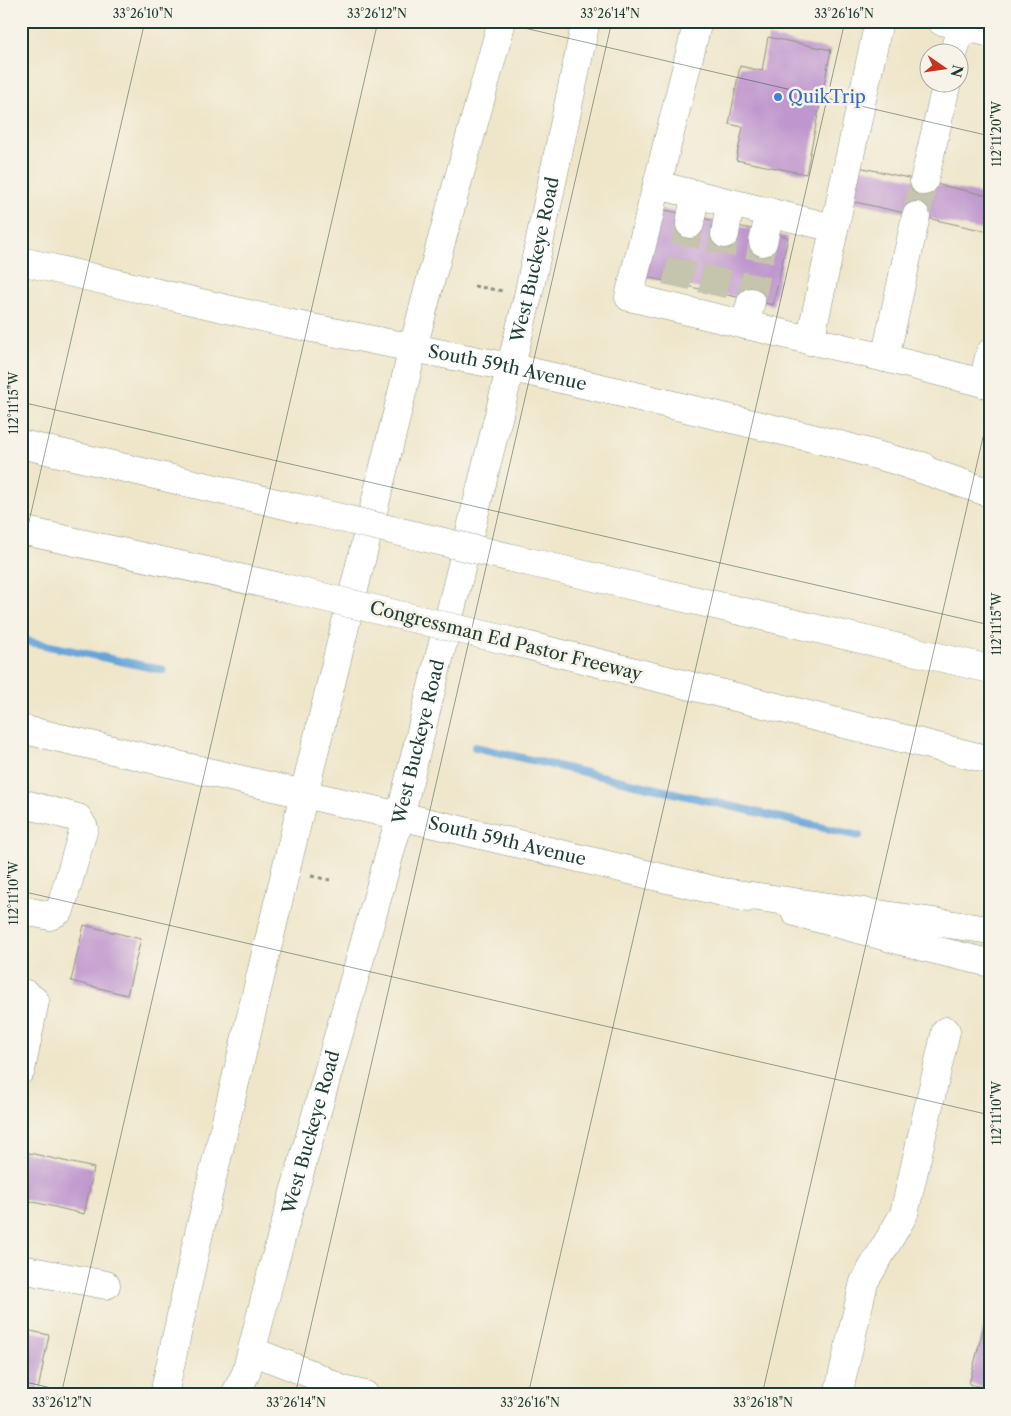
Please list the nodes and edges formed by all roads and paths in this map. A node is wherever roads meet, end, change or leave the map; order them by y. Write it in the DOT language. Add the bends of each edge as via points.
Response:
graph roads {
  1 [pos="502,21"];
  2 [pos="586,21"];
  3 [pos="698,21"];
  4 [pos="880,21"];
  5 [pos="951,24"];
  6 [pos="990,33"];
  7 [pos="953,42"];
  8 [pos="945,92"];
  9 [pos="924,181"];
  10 [pos="657,185"];
  11 [pos="695,194"];
  12 [pos="730,203"];
  13 [pos="770,212"];
  14 [pos="916,216"];
  15 [pos="690,224"];
  16 [pos="834,228"];
  17 [pos="725,234"];
  18 [pos="763,242"];
  19 [pos="21,261"];
  20 [pos="474,286"];
  21 [pos="502,292"];
  22 [pos="810,341"];
  23 [pos="413,348"];
  24 [pos="990,353"];
  25 [pos="885,358"];
  26 [pos="509,367"];
  27 [pos="987,384"];
  28 [pos="21,444"];
  29 [pos="898,461"];
  30 [pos="990,481"];
  31 [pos="990,493"];
  32 [pos="21,530"];
  33 [pos="990,669"];
  34 [pos="21,729"];
  35 [pos="990,760"];
  36 [pos="304,794"];
  37 [pos="21,803"];
  38 [pos="400,817"];
  39 [pos="302,874"];
  40 [pos="330,880"];
  41 [pos="722,892"];
  42 [pos="21,910"];
  43 [pos="990,930"];
  44 [pos="990,963"];
  45 [pos="21,993"];
  46 [pos="946,1031"];
  47 [pos="21,1070"];
  48 [pos="21,1270"];
  49 [pos="106,1285"];
  50 [pos="252,1352"];
  51 [pos="166,1395"];
  52 [pos="235,1395"];
  53 [pos="364,1395"];
  54 [pos="838,1395"];
  1 -- 23 [label="main road"];
  2 -- 26 [label="main road, West Buckeye Road" via="528,296"];
  3 -- 10 [label="main road"];
  4 -- 16 [label="main road"];
  5 -- 6 [label="main road"];
  5 -- 7 [label="main road"];
  8 -- 9 [label="main road"];
  10 -- 11 [label="main road"];
  10 -- 22 [label="main road" via="629,297 673,297 748,314"];
  11 -- 12 [label="main road"];
  11 -- 15 [label="main road"];
  12 -- 13 [label="main road"];
  12 -- 17 [label="main road"];
  13 -- 16 [label="main road"];
  13 -- 18 [label="main road"];
  14 -- 25 [label="main road"];
  16 -- 22 [label="main road"];
  19 -- 23 [label="main road, South 59th Avenue" via="287,323"];
  20 -- 21 [label="path"];
  22 -- 25 [label="main road"];
  23 -- 26 [label="main road, South 59th Avenue"];
  23 -- 36 [label="main road"];
  24 -- 27 [label="main road"];
  25 -- 27 [label="main road"];
  26 -- 29 [label="main road, South 59th Avenue"];
  26 -- 38 [label="main road, West Buckeye Road"];
  28 -- 33 [label="main road, bridge"];
  29 -- 30 [label="main road, South 59th Avenue"];
  29 -- 31 [label="main road"];
  32 -- 35 [label="main road, Congressman Ed Pastor Freeway, bridge" via="510,641"];
  34 -- 36 [label="main road, South 59th Avenue"];
  36 -- 38 [label="main road, South 59th Avenue"];
  36 -- 51 [label="main road" via="196,1246"];
  37 -- 42 [label="main road" via="78,818 84,828 60,910 50,916"];
  38 -- 41 [label="main road, South 59th Avenue"];
  38 -- 50 [label="main road, West Buckeye Road"];
  39 -- 40 [label="path"];
  41 -- 43 [label="main road"];
  41 -- 44 [label="main road, South 59th Avenue"];
  45 -- 47 [label="main road" via="35,1001"];
  46 -- 54 [label="main road" via="904,1214 864,1282"];
  48 -- 49 [label="main road"];
  50 -- 52 [label="main road, West Buckeye Road" via="246,1374"];
  50 -- 53 [label="main road" via="311,1374 342,1390"];
}
